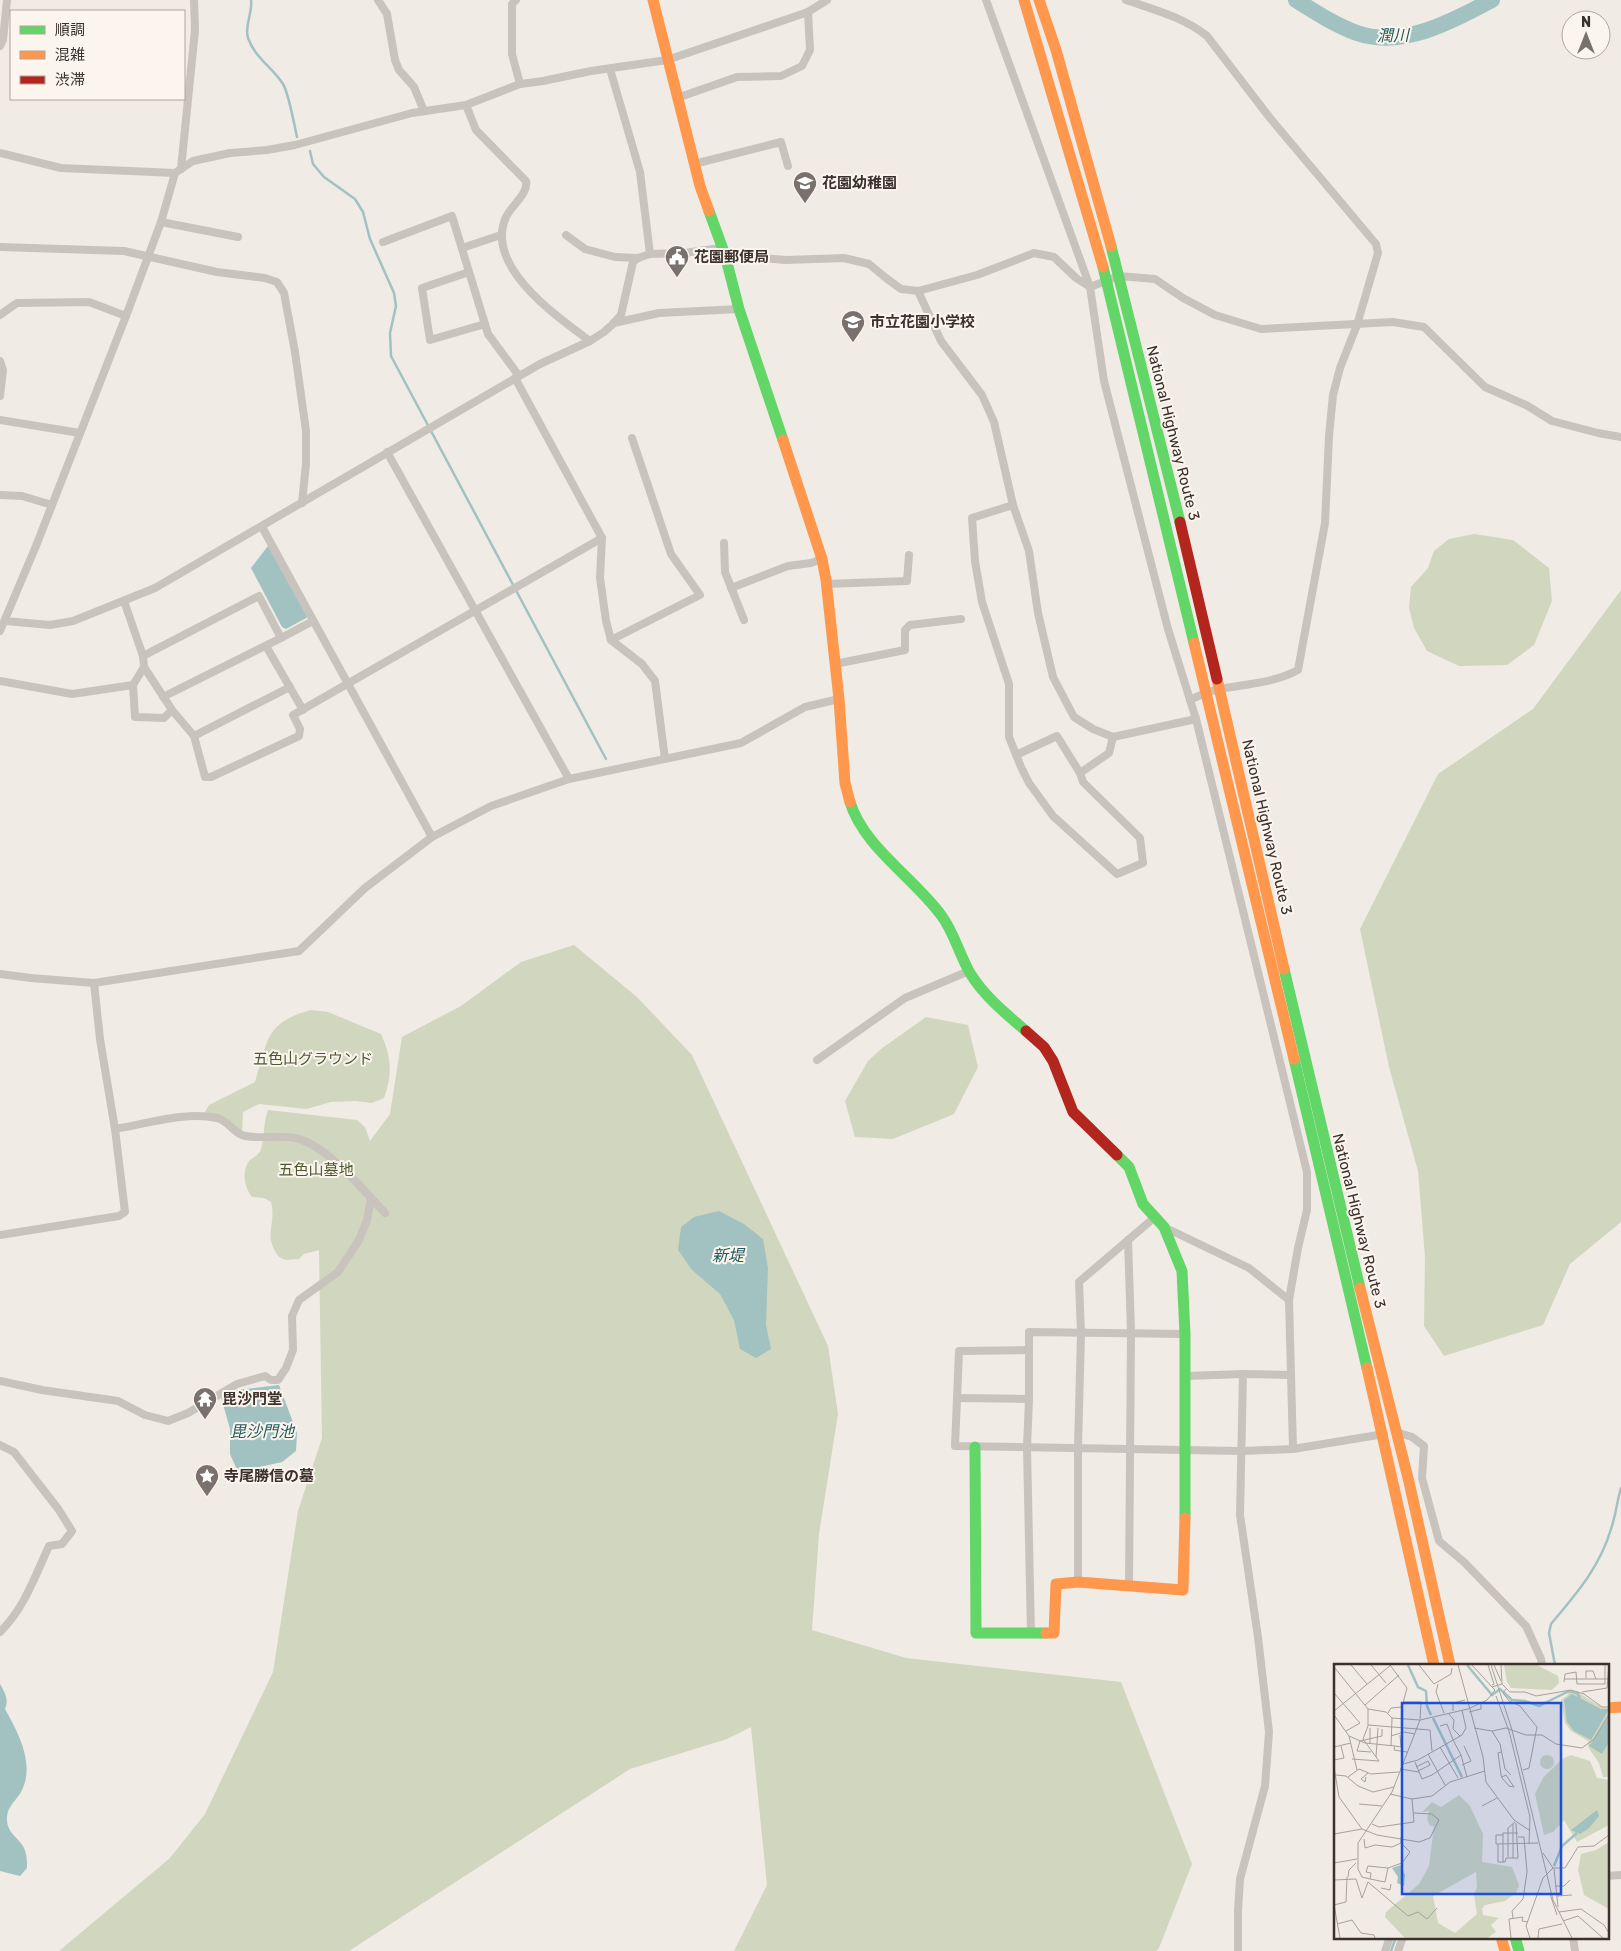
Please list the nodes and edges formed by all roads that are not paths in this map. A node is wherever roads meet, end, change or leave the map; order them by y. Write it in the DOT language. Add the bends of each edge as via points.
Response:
graph roads {
  1 [pos="7,0"];
  2 [pos="194,0"];
  3 [pos="378,0"];
  4 [pos="516,0"];
  5 [pos="653,0"];
  6 [pos="827,0"];
  7 [pos="986,0"];
  8 [pos="1024,0"];
  9 [pos="1039,0"];
  10 [pos="1126,0"];
  11 [pos="808,12"];
  12 [pos="0,46"];
  13 [pos="667,60"];
  14 [pos="610,69"];
  15 [pos="520,84"];
  16 [pos="677,98"];
  17 [pos="466,105"];
  18 [pos="424,112"];
  19 [pos="0,153"];
  20 [pos="694,164"];
  21 [pos="788,166"];
  22 [pos="178,171"];
  23 [pos="161,222"];
  24 [pos="501,235"];
  25 [pos="566,235"];
  26 [pos="238,237"];
  27 [pos="383,242"];
  28 [pos="0,247"];
  29 [pos="462,248"];
  30 [pos="723,251"];
  31 [pos="650,254"];
  32 [pos="149,256"];
  33 [pos="638,258"];
  34 [pos="469,272"];
  35 [pos="1119,276"];
  36 [pos="1107,282"];
  37 [pos="1090,287"];
  38 [pos="918,291"];
  39 [pos="739,309"];
  40 [pos="0,315"];
  41 [pos="126,316"];
  42 [pos="614,323"];
  43 [pos="485,324"];
  44 [pos="1357,325"];
  45 [pos="590,341"];
  46 [pos="0,361"];
  47 [pos="517,377"];
  48 [pos="0,396"];
  49 [pos="0,420"];
  50 [pos="80,433"];
  51 [pos="1621,437"];
  52 [pos="632,438"];
  53 [pos="387,452"];
  54 [pos="0,495"];
  55 [pos="302,503"];
  56 [pos="52,505"];
  57 [pos="1013,505"];
  58 [pos="262,527"];
  59 [pos="602,538"];
  60 [pos="724,543"];
  61 [pos="909,555"];
  62 [pos="822,559"];
  63 [pos="826,584"];
  64 [pos="731,588"];
  65 [pos="124,601"];
  66 [pos="476,611"];
  67 [pos="961,619"];
  68 [pos="744,620"];
  69 [pos="5,621"];
  70 [pos="313,621"];
  71 [pos="0,631"];
  72 [pos="281,638"];
  73 [pos="612,640"];
  74 [pos="266,646"];
  75 [pos="143,656"];
  76 [pos="835,664"];
  77 [pos="144,667"];
  78 [pos="0,682"];
  79 [pos="348,683"];
  80 [pos="133,685"];
  81 [pos="290,687"];
  82 [pos="1220,689"];
  83 [pos="1206,693"];
  84 [pos="163,697"];
  85 [pos="840,699"];
  86 [pos="1190,700"];
  87 [pos="172,710"];
  88 [pos="302,710"];
  89 [pos="1196,720"];
  90 [pos="194,736"];
  91 [pos="1113,737"];
  92 [pos="1016,755"];
  93 [pos="665,759"];
  94 [pos="1080,773"];
  95 [pos="569,779"];
  96 [pos="432,837"];
  97 [pos="969,971"];
  98 [pos="0,974"];
  99 [pos="94,983"];
  100 [pos="817,1060"];
  101 [pos="115,1129"];
  102 [pos="371,1198"];
  103 [pos="385,1213"];
  104 [pos="1155,1217"];
  105 [pos="1164,1227"];
  106 [pos="0,1235"];
  107 [pos="1128,1240"];
  108 [pos="1289,1300"];
  109 [pos="1131,1332"];
  110 [pos="1081,1333"];
  111 [pos="1186,1334"];
  112 [pos="1029,1350"];
  113 [pos="1243,1374"];
  114 [pos="1290,1375"];
  115 [pos="1186,1376"];
  116 [pos="0,1381"];
  117 [pos="957,1398"];
  118 [pos="1029,1399"];
  119 [pos="1396,1432"];
  120 [pos="1382,1434"];
  121 [pos="0,1445"];
  122 [pos="975,1447"];
  123 [pos="1027,1448"];
  124 [pos="1078,1448"];
  125 [pos="1129,1449"];
  126 [pos="1293,1449"];
  127 [pos="1186,1450"];
  128 [pos="1241,1451"];
  129 [pos="1078,1582"];
  130 [pos="1129,1587"];
  131 [pos="0,1632"];
  132 [pos="1031,1633"];
  133 [pos="1434,1664"];
  134 [pos="1450,1664"];
  135 [pos="1542,1664"];
  136 [pos="1621,1707"];
  137 [pos="1608,1708"];
  138 [pos="1621,1875"];
  139 [pos="1608,1876"];
  140 [pos="1390,1938"];
  141 [pos="1403,1938"];
  142 [pos="1502,1938"];
  143 [pos="1515,1938"];
  144 [pos="1573,1938"];
  145 [pos="1238,1951"];
  146 [pos="1385,1951"];
  147 [pos="1398,1951"];
  148 [pos="1505,1951"];
  149 [pos="1518,1951"];
  150 [pos="1575,1951"];
  1 -- 12 [label="street"];
  2 -- 22 [label="street" via="194,30"];
  3 -- 18 [label="street" via="387,14 399,70 414,87"];
  4 -- 15 [label="street" via="512,4 512,54"];
  5 -- 13 [label="main road"];
  6 -- 11 [label="street"];
  7 -- 37 [label="street"];
  8 -- 36 [label="main road, National Highway Route 3"];
  9 -- 35 [label="main road, National Highway Route 3"];
  10 -- 44 [label="street" via="1181,19 1206,36 1376,244 1378,253"];
  11 -- 13 [label="street"];
  11 -- 16 [label="street" via="810,50 802,66 781,76 737,77"];
  13 -- 14 [label="street"];
  13 -- 16 [label="main road"];
  14 -- 15 [label="street"];
  14 -- 31 [label="street" via="640,172"];
  15 -- 17 [label="street"];
  16 -- 20 [label="main road"];
  17 -- 18 [label="street"];
  17 -- 24 [label="street" via="476,130 526,181 525,191 510,209"];
  18 -- 22 [label="street" via="295,145 193,161"];
  19 -- 22 [label="street" via="60,168"];
  20 -- 21 [label="street" via="781,142"];
  20 -- 30 [label="main road"];
  22 -- 23 [label="street"];
  23 -- 26 [label="street"];
  23 -- 32 [label="street"];
  24 -- 29 [label="street"];
  24 -- 45 [label="street" via="503,250 513,270 560,319"];
  25 -- 33 [label="street" via="585,249 615,257"];
  27 -- 29 [label="street" via="452,216"];
  28 -- 32 [label="street" via="124,251"];
  29 -- 34 [label="street"];
  30 -- 31 [label="street"];
  30 -- 38 [label="street" via="786,260 844,258 869,264 902,289"];
  30 -- 39 [label="main road"];
  31 -- 33 [label="street"];
  32 -- 41 [label="street"];
  32 -- 55 [label="street" via="217,272 265,278 277,282 284,292 306,432"];
  33 -- 42 [label="street" via="632,262 621,314"];
  34 -- 43 [label="street"];
  34 -- 43 [label="street" via="422,288 430,340"];
  35 -- 36 [label="street"];
  35 -- 44 [label="street" via="1155,279 1215,316 1261,329"];
  35 -- 82 [label="main road, National Highway Route 3"];
  36 -- 37 [label="street"];
  36 -- 83 [label="main road, National Highway Route 3"];
  37 -- 38 [label="street" via="1054,256 1034,253 977,275"];
  37 -- 86 [label="street" via="1104,381 1168,629"];
  38 -- 57 [label="street" via="941,341 982,395 994,422"];
  39 -- 42 [label="street" via="659,313"];
  39 -- 62 [label="main road"];
  40 -- 41 [label="street" via="17,303 89,302"];
  41 -- 50 [label="street"];
  42 -- 45 [label="street"];
  43 -- 47 [label="street" via="488,334"];
  44 -- 51 [label="street" via="1393,322 1424,326 1485,387 1526,405 1552,421"];
  44 -- 82 [label="street" via="1333,395 1325,523 1298,670 1242,687"];
  45 -- 47 [label="street"];
  46 -- 48 [label="street" via="3,370"];
  47 -- 53 [label="street"];
  47 -- 59 [label="street"];
  49 -- 50 [label="street"];
  50 -- 56 [label="street"];
  52 -- 73 [label="street" via="671,554 700,595"];
  53 -- 55 [label="street"];
  53 -- 66 [label="street"];
  54 -- 56 [label="street" via="22,496"];
  55 -- 58 [label="street"];
  56 -- 69 [label="street"];
  57 -- 91 [label="street" via="1029,551 1038,613 1053,677 1074,717"];
  57 -- 92 [label="street" via="972,518 982,602 1009,684 1009,737"];
  58 -- 65 [label="street" via="155,588"];
  58 -- 70 [label="street"];
  59 -- 66 [label="street"];
  59 -- 73 [label="street" via="600,578"];
  60 -- 64 [label="street" via="725,572"];
  61 -- 63 [label="street" via="907,581"];
  62 -- 63 [label="main road"];
  62 -- 64 [label="street" via="788,566"];
  63 -- 76 [label="main road"];
  64 -- 68 [label="street"];
  65 -- 69 [label="street" via="73,621 50,624"];
  65 -- 75 [label="street"];
  66 -- 79 [label="street"];
  66 -- 95 [label="street"];
  67 -- 76 [label="street" via="910,624 905,630 905,650"];
  69 -- 71 [label="street"];
  70 -- 72 [label="street"];
  70 -- 79 [label="street"];
  72 -- 74 [label="street"];
  72 -- 75 [label="street" via="259,596"];
  73 -- 93 [label="street" via="642,664 655,681"];
  74 -- 81 [label="street"];
  74 -- 84 [label="street"];
  75 -- 77 [label="street"];
  76 -- 85 [label="main road"];
  77 -- 80 [label="street"];
  77 -- 84 [label="street"];
  78 -- 80 [label="street" via="72,694"];
  79 -- 88 [label="street"];
  79 -- 96 [label="street"];
  80 -- 87 [label="street" via="134,717 164,718"];
  81 -- 88 [label="street"];
  81 -- 90 [label="street"];
  82 -- 83 [label="street"];
  82 -- 119 [label="main road, National Highway Route 3" via="1331,1170"];
  83 -- 86 [label="street"];
  83 -- 120 [label="main road, National Highway Route 3"];
  84 -- 87 [label="street"];
  85 -- 93 [label="street" via="805,707 741,743"];
  85 -- 97 [label="main road" via="845,783 852,811 862,829 940,915"];
  86 -- 89 [label="street"];
  87 -- 90 [label="street"];
  88 -- 90 [label="street" via="293,715 300,729 299,736 211,777 205,777"];
  89 -- 91 [label="street"];
  89 -- 108 [label="street" via="1307,1172 1307,1210"];
  91 -- 94 [label="street" via="1109,753"];
  92 -- 94 [label="street" via="1057,736"];
  92 -- 94 [label="street" via="1029,783 1053,816 1085,847 1117,874 1143,863 1140,838 1083,782"];
  93 -- 95 [label="street"];
  95 -- 96 [label="street" via="490,806"];
  96 -- 99 [label="street" via="366,888 299,951"];
  97 -- 100 [label="street" via="905,998"];
  97 -- 104 [label="main road" via="994,1003 1044,1047 1053,1061 1073,1112 1129,1168 1143,1204"];
  98 -- 99 [label="street"];
  99 -- 101 [label="street"];
  101 -- 102 [label="street" via="187,1116 219,1118 242,1135 259,1139 307,1141"];
  101 -- 106 [label="street" via="125,1212 119,1216"];
  102 -- 103 [label="street"];
  102 -- 116 [label="street" via="359,1240 338,1272 299,1300 292,1316 294,1350 278,1380 265,1376 237,1384 168,1421 145,1415 118,1401"];
  104 -- 105 [label="main road"];
  104 -- 107 [label="street"];
  105 -- 108 [label="street" via="1249,1268"];
  105 -- 111 [label="main road" via="1182,1271"];
  107 -- 109 [label="street"];
  107 -- 110 [label="street" via="1079,1282"];
  108 -- 114 [label="street"];
  109 -- 110 [label="street"];
  109 -- 111 [label="street"];
  109 -- 125 [label="street"];
  110 -- 112 [label="street" via="1029,1332"];
  110 -- 124 [label="street"];
  111 -- 115 [label="main road"];
  112 -- 117 [label="street" via="959,1351"];
  112 -- 118 [label="street"];
  113 -- 114 [label="street"];
  113 -- 115 [label="street"];
  113 -- 128 [label="street"];
  114 -- 126 [label="street"];
  115 -- 127 [label="main road"];
  117 -- 118 [label="street"];
  117 -- 122 [label="street" via="955,1446"];
  118 -- 123 [label="street"];
  119 -- 120 [label="street"];
  119 -- 134 [label="main road, National Highway Route 3"];
  119 -- 135 [label="street" via="1412,1437 1424,1446 1422,1478 1439,1540 1526,1626"];
  120 -- 126 [label="street"];
  120 -- 133 [label="main road, National Highway Route 3"];
  121 -- 131 [label="street" via="14,1452 60,1510 72,1531 62,1544 48,1546 27,1594 11,1622"];
  122 -- 123 [label="street"];
  122 -- 132 [label="main road" via="976,1633"];
  123 -- 124 [label="street"];
  123 -- 132 [label="street"];
  124 -- 125 [label="street"];
  124 -- 129 [label="street"];
  125 -- 127 [label="street"];
  125 -- 130 [label="street"];
  126 -- 128 [label="street"];
  127 -- 128 [label="street"];
  127 -- 130 [label="main road" via="1183,1590"];
  128 -- 145 [label="street" via="1240,1515 1270,1732 1265,1786 1240,1879"];
  129 -- 130 [label="main road"];
  129 -- 132 [label="main road" via="1056,1584 1054,1633"];
  136 -- 137 [label="main road"];
  138 -- 139 [label="street"];
  140 -- 146 [label="street"];
  141 -- 147 [label="street"];
  142 -- 148 [label="main road"];
  143 -- 149 [label="main road"];
  144 -- 150 [label="street"];
}
